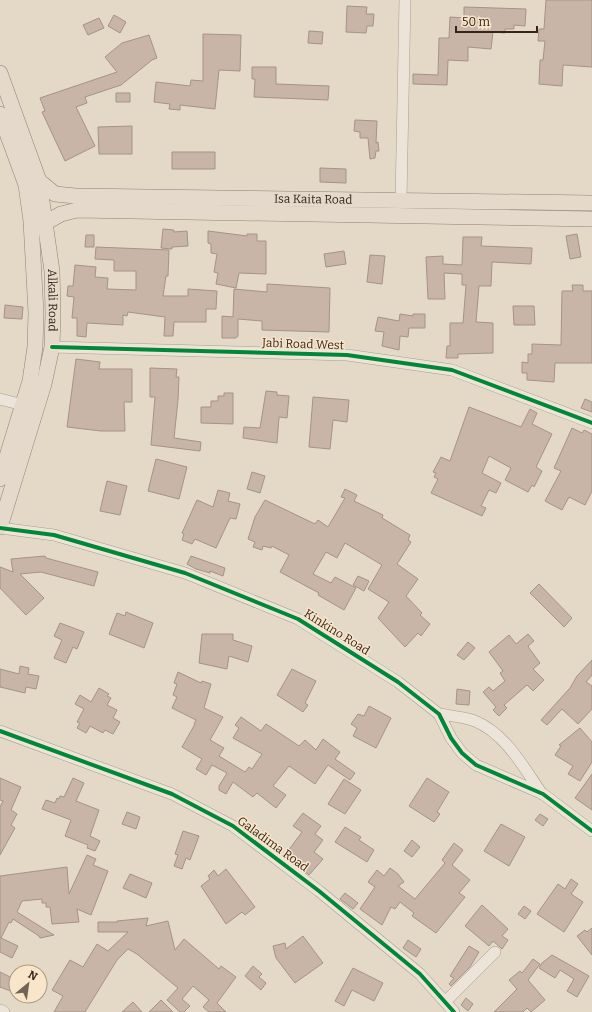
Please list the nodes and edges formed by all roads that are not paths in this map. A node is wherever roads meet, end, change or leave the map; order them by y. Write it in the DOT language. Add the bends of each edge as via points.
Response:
graph roads {
  1 [pos="405,0"];
  2 [pos="0,73"];
  3 [pos="0,114"];
  4 [pos="39,181"];
  5 [pos="401,200"];
  6 [pos="592,203"];
  7 [pos="263,206"];
  8 [pos="592,219"];
  9 [pos="46,223"];
  10 [pos="52,347"];
  11 [pos="0,399"];
  12 [pos="23,405"];
  13 [pos="592,423"];
  14 [pos="0,479"];
  15 [pos="0,528"];
  16 [pos="438,714"];
  17 [pos="0,730"];
  18 [pos="543,794"];
  19 [pos="592,831"];
  20 [pos="495,952"];
  21 [pos="445,1002"];
  22 [pos="0,1010"];
  23 [pos="4,1012"];
  24 [pos="454,1012"];
  1 -- 5 [label="street"];
  2 -- 4 [label="main road, Alkali Road"];
  3 -- 12 [label="main road, Alkali Road" via="26,185 32,228 35,347"];
  4 -- 7 [label="main road, Isa Kaita Road" via="55,194"];
  4 -- 9 [label="main road, Alkali Road"];
  5 -- 6 [label="main road, Isa Kaita Road"];
  5 -- 7 [label="main road, Isa Kaita Road"];
  7 -- 8 [label="main road, Isa Kaita Road"];
  7 -- 9 [label="main road, Isa Kaita Road" via="77,210 61,214"];
  9 -- 10 [label="main road, Alkali Road" via="52,271"];
  10 -- 13 [label="street, Jabi Road West" via="347,355 452,370"];
  10 -- 15 [label="main road, Alkali Road" via="44,384"];
  11 -- 12 [label="street"];
  12 -- 14 [label="main road, Alkali Road"];
  15 -- 16 [label="street, Kinkino Road" via="54,535 185,572 291,616 398,682"];
  16 -- 18 [label="street, Kinkino Road" via="462,753 476,765"];
  16 -- 18 [label="street, Kinkino Road" via="461,717 490,730 510,748"];
  17 -- 21 [label="street, Galadima Road" via="172,794 233,826 319,891 420,974"];
  18 -- 19 [label="street, Kinkino Road"];
  20 -- 21 [label="street"];
  21 -- 24 [label="street, Galadima Road"];
  22 -- 23 [label="street"];
}
